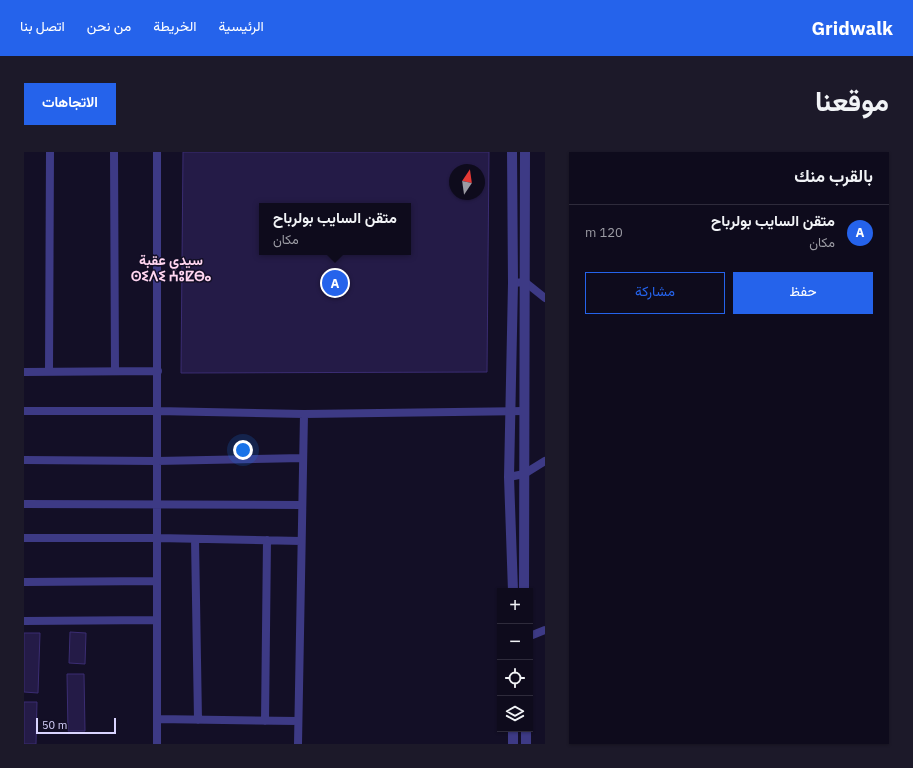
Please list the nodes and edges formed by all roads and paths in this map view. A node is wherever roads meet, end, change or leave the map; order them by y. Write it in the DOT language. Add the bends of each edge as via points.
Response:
graph roads {
  1 [pos="50,152"];
  2 [pos="114,152"];
  3 [pos="157,152"];
  4 [pos="512,152"];
  5 [pos="525,152"];
  6 [pos="525,282"];
  7 [pos="513,283"];
  8 [pos="545,298"];
  9 [pos="115,371"];
  10 [pos="158,371"];
  11 [pos="24,372"];
  12 [pos="49,372"];
  13 [pos="24,411"];
  14 [pos="158,411"];
  15 [pos="512,411"];
  16 [pos="524,411"];
  17 [pos="304,414"];
  18 [pos="303,458"];
  19 [pos="24,460"];
  20 [pos="157,461"];
  21 [pos="545,461"];
  22 [pos="524,474"];
  23 [pos="509,477"];
  24 [pos="24,504"];
  25 [pos="157,505"];
  26 [pos="302,505"];
  27 [pos="24,538"];
  28 [pos="157,538"];
  29 [pos="195,539"];
  30 [pos="267,540"];
  31 [pos="301,541"];
  32 [pos="157,581"];
  33 [pos="24,582"];
  34 [pos="512,588"];
  35 [pos="524,588"];
  36 [pos="156,620"];
  37 [pos="24,621"];
  38 [pos="545,630"];
  39 [pos="533,635"];
  40 [pos="157,719"];
  41 [pos="198,720"];
  42 [pos="265,721"];
  43 [pos="298,721"];
  44 [pos="513,732"];
  45 [pos="526,732"];
  46 [pos="157,744"];
  47 [pos="298,744"];
  48 [pos="513,744"];
  49 [pos="526,744"];
  1 -- 12 [label="street"];
  2 -- 9 [label="street"];
  3 -- 10 [label="street"];
  4 -- 7 [label="street"];
  5 -- 6 [label="street"];
  6 -- 7 [label="street"];
  6 -- 8 [label="street"];
  6 -- 16 [label="street"];
  7 -- 15 [label="street"];
  9 -- 10 [label="street"];
  9 -- 12 [label="street"];
  10 -- 14 [label="street"];
  11 -- 12 [label="street"];
  13 -- 14 [label="street"];
  14 -- 17 [label="street"];
  14 -- 20 [label="street"];
  15 -- 16 [label="street"];
  15 -- 17 [label="street"];
  15 -- 23 [label="street"];
  16 -- 22 [label="street"];
  17 -- 18 [label="street"];
  18 -- 20 [label="street"];
  18 -- 26 [label="street"];
  19 -- 20 [label="street"];
  20 -- 25 [label="street"];
  21 -- 22 [label="street"];
  22 -- 23 [label="street"];
  22 -- 35 [label="street"];
  23 -- 34 [label="street"];
  24 -- 25 [label="street"];
  25 -- 26 [label="street"];
  25 -- 28 [label="street"];
  26 -- 31 [label="street"];
  27 -- 28 [label="street"];
  28 -- 29 [label="street"];
  28 -- 32 [label="street"];
  29 -- 30 [label="street"];
  29 -- 41 [label="street"];
  30 -- 31 [label="street"];
  30 -- 42 [label="street"];
  31 -- 43 [label="street"];
  32 -- 33 [label="street"];
  32 -- 36 [label="street"];
  36 -- 37 [label="street"];
  36 -- 40 [label="street"];
  38 -- 39 [label="street"];
  40 -- 41 [label="street"];
  40 -- 46 [label="street"];
  41 -- 42 [label="street"];
  42 -- 43 [label="street"];
  43 -- 47 [label="street"];
  44 -- 48 [label="street"];
  45 -- 49 [label="street"];
}
